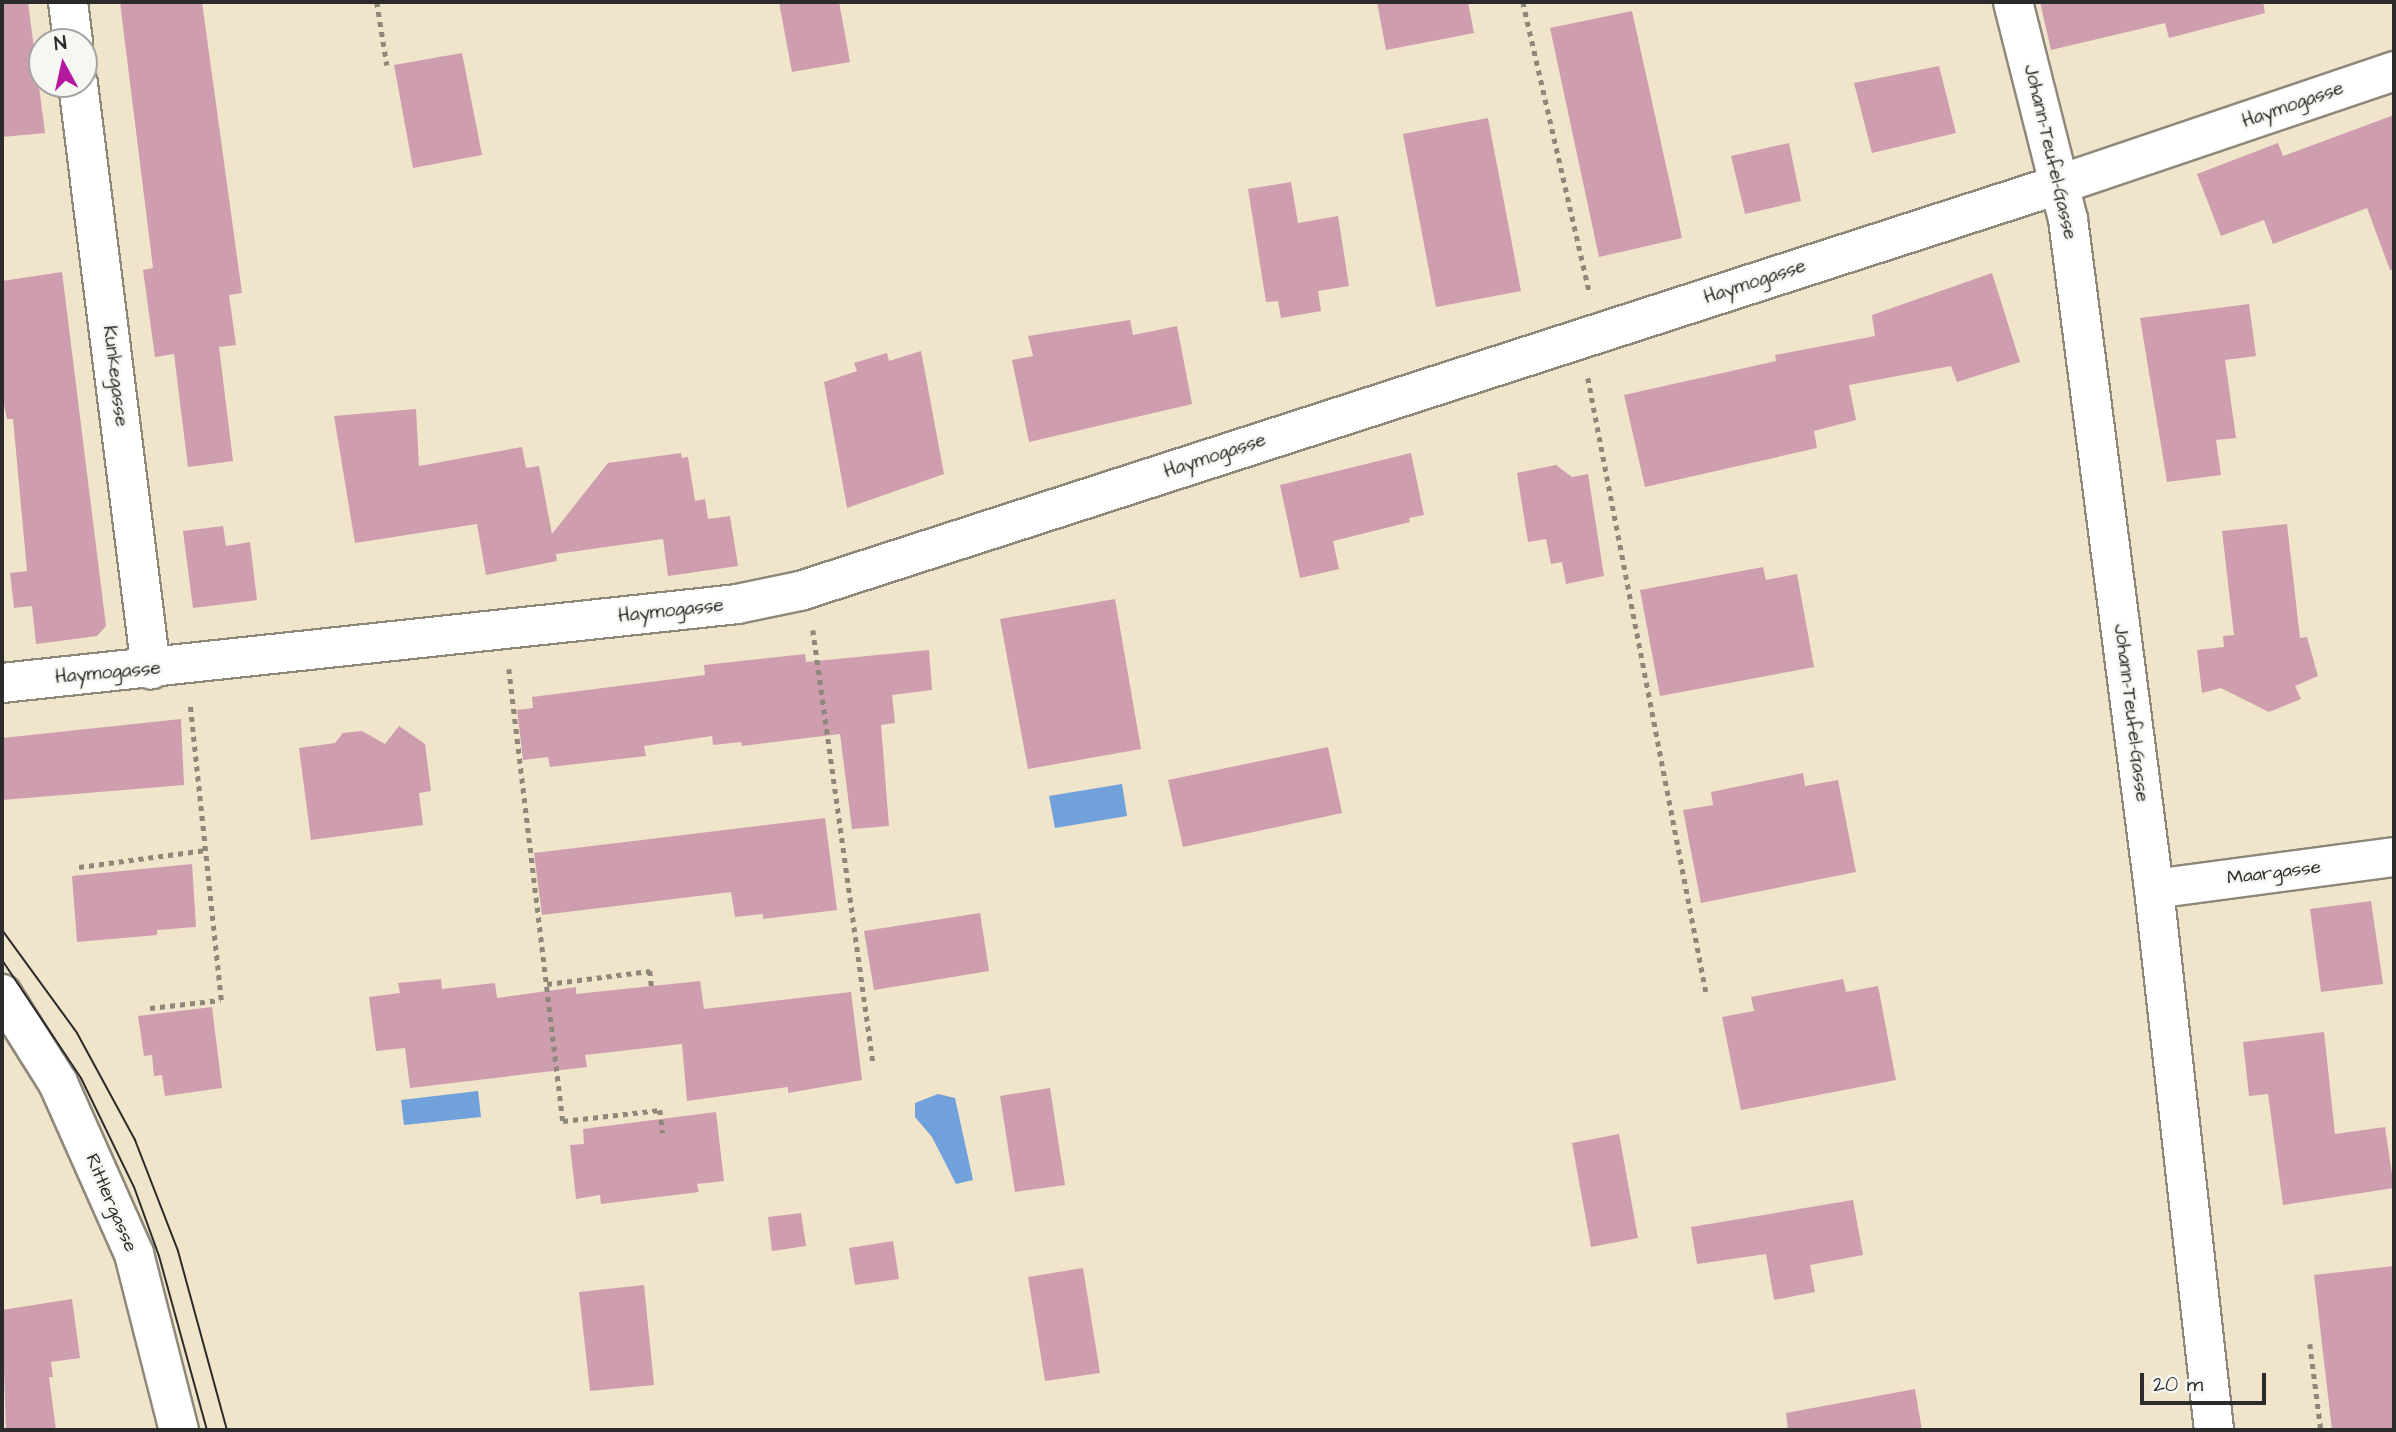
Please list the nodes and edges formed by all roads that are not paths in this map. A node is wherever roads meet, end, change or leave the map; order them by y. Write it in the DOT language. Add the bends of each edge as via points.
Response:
graph roads {
  1 [pos="68,2"];
  2 [pos="2013,2"];
  3 [pos="71,28"];
  4 [pos="2394,71"];
  5 [pos="80,98"];
  6 [pos="2061,184"];
  7 [pos="169,667"];
  8 [pos="2,683"];
  9 [pos="2394,858"];
  10 [pos="2154,889"];
  11 [pos="2,994"];
  12 [pos="179,1430"];
  13 [pos="2214,1430"];
  1 -- 3 [label="street"];
  2 -- 6 [label="street, Johann-Teufel-Gasse"];
  4 -- 6 [label="street, Haymogasse"];
  5 -- 7 [label="street, Kunkegasse"];
  6 -- 7 [label="street, Haymogasse" via="809,588 737,604"];
  6 -- 10 [label="street, Johann-Teufel-Gasse"];
  7 -- 8 [label="street, Haymogasse"];
  9 -- 10 [label="street, Maargasse"];
  10 -- 13 [label="street, Johann-Teufel-Gasse"];
  11 -- 12 [label="street, Rittlergasse" via="58,1083 134,1254"];
}
